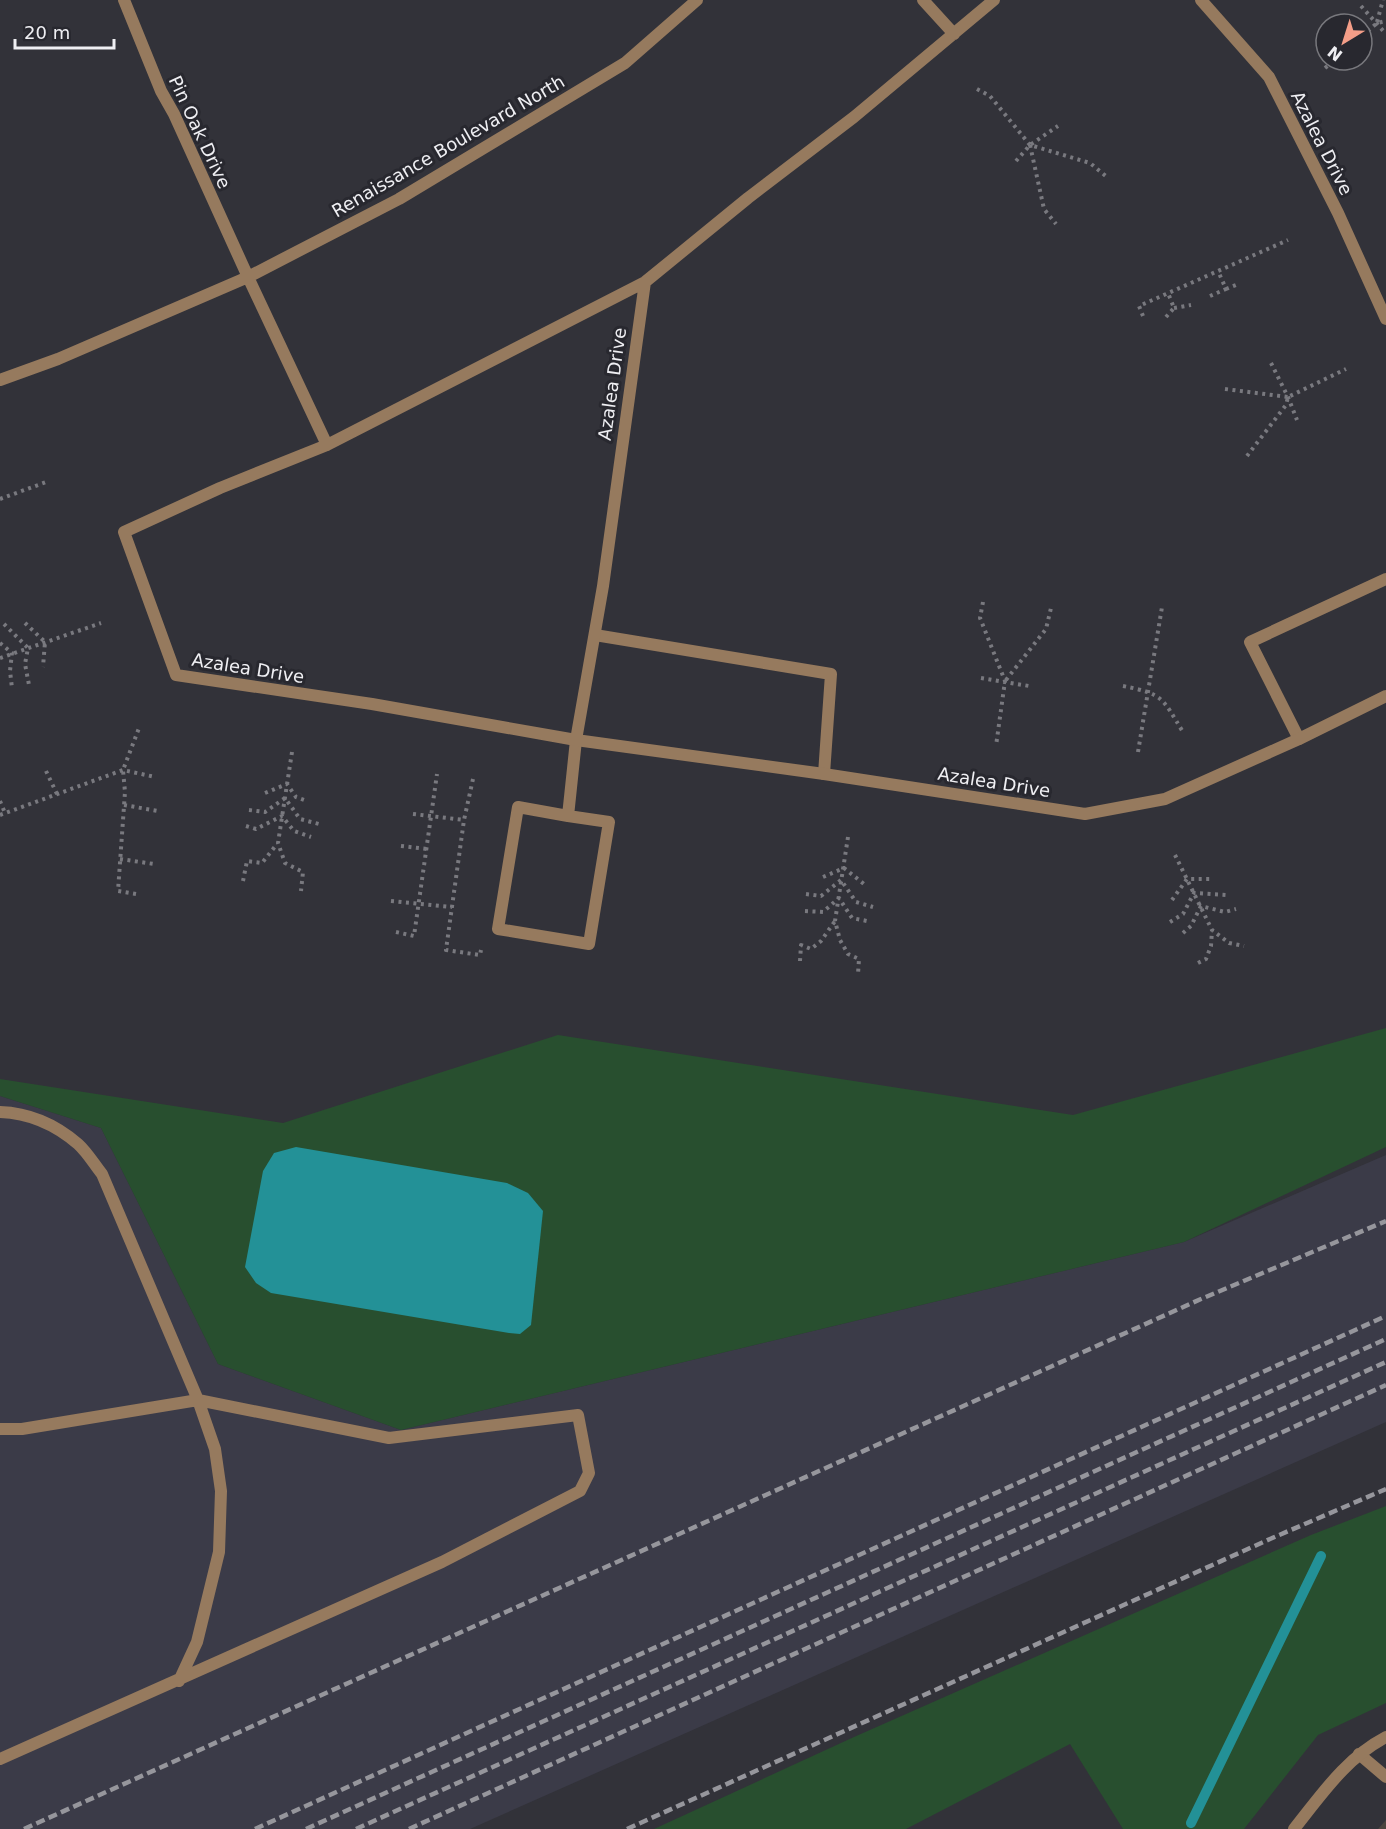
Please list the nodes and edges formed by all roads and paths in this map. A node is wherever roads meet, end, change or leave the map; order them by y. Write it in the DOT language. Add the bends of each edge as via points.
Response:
graph roads {
  1 [pos="124,0"];
  2 [pos="698,0"];
  3 [pos="923,0"];
  4 [pos="994,0"];
  5 [pos="1201,0"];
  6 [pos="1383,0"];
  7 [pos="1361,6"];
  8 [pos="1386,21"];
  9 [pos="1377,23"];
  10 [pos="1374,26"];
  11 [pos="954,34"];
  12 [pos="1386,34"];
  13 [pos="977,88"];
  14 [pos="1058,126"];
  15 [pos="1030,145"];
  16 [pos="1016,161"];
  17 [pos="1107,177"];
  18 [pos="1056,224"];
  19 [pos="1288,240"];
  20 [pos="1218,271"];
  21 [pos="248,277"];
  22 [pos="645,282"];
  23 [pos="1236,285"];
  24 [pos="1226,289"];
  25 [pos="1168,293"];
  26 [pos="1381,293"];
  27 [pos="1210,296"];
  28 [pos="1191,305"];
  29 [pos="1174,308"];
  30 [pos="1143,316"];
  31 [pos="1166,317"];
  32 [pos="1386,319"];
  33 [pos="1271,363"];
  34 [pos="1346,369"];
  35 [pos="0,380"];
  36 [pos="1225,389"];
  37 [pos="1288,397"];
  38 [pos="1297,420"];
  39 [pos="327,445"];
  40 [pos="1247,456"];
  41 [pos="50,481"];
  42 [pos="0,499"];
  43 [pos="1386,579"];
  44 [pos="983,602"];
  45 [pos="1162,607"];
  46 [pos="1051,608"];
  47 [pos="25,623"];
  48 [pos="100,623"];
  49 [pos="4,624"];
  50 [pos="595,635"];
  51 [pos="45,642"];
  52 [pos="0,643"];
  53 [pos="28,648"];
  54 [pos="12,653"];
  55 [pos="0,658"];
  56 [pos="43,667"];
  57 [pos="981,678"];
  58 [pos="1005,681"];
  59 [pos="29,685"];
  60 [pos="1029,686"];
  61 [pos="1123,686"];
  62 [pos="12,688"];
  63 [pos="1148,691"];
  64 [pos="1386,696"];
  65 [pos="139,728"];
  66 [pos="1183,732"];
  67 [pos="1299,739"];
  68 [pos="576,740"];
  69 [pos="996,746"];
  70 [pos="292,752"];
  71 [pos="1138,752"];
  72 [pos="123,770"];
  73 [pos="46,771"];
  74 [pos="437,774"];
  75 [pos="824,774"];
  76 [pos="155,777"];
  77 [pos="473,779"];
  78 [pos="287,784"];
  79 [pos="266,793"];
  80 [pos="57,794"];
  81 [pos="285,798"];
  82 [pos="0,801"];
  83 [pos="307,801"];
  84 [pos="124,805"];
  85 [pos="249,810"];
  86 [pos="158,811"];
  87 [pos="2,814"];
  88 [pos="413,814"];
  89 [pos="282,816"];
  90 [pos="432,816"];
  91 [pos="568,816"];
  92 [pos="464,820"];
  93 [pos="319,824"];
  94 [pos="246,826"];
  95 [pos="311,837"];
  96 [pos="848,837"];
  97 [pos="278,843"];
  98 [pos="401,846"];
  99 [pos="427,849"];
  100 [pos="1175,855"];
  101 [pos="120,859"];
  102 [pos="154,864"];
  103 [pos="844,868"];
  104 [pos="824,877"];
  105 [pos="1187,879"];
  106 [pos="1211,879"];
  107 [pos="841,880"];
  108 [pos="243,881"];
  109 [pos="864,884"];
  110 [pos="301,891"];
  111 [pos="1194,893"];
  112 [pos="136,894"];
  113 [pos="806,894"];
  114 [pos="1227,895"];
  115 [pos="838,898"];
  116 [pos="1172,900"];
  117 [pos="392,901"];
  118 [pos="419,903"];
  119 [pos="1201,906"];
  120 [pos="452,907"];
  121 [pos="873,907"];
  122 [pos="1236,909"];
  123 [pos="805,911"];
  124 [pos="835,921"];
  125 [pos="867,921"];
  126 [pos="1170,922"];
  127 [pos="1212,930"];
  128 [pos="396,932"];
  129 [pos="1183,933"];
  130 [pos="1244,946"];
  131 [pos="481,950"];
  132 [pos="800,961"];
  133 [pos="1198,963"];
  134 [pos="858,974"];
  135 [pos="0,1112"];
  136 [pos="198,1400"];
  137 [pos="0,1429"];
  138 [pos="179,1681"];
  139 [pos="1386,1737"];
  140 [pos="1359,1754"];
  141 [pos="0,1760"];
  142 [pos="1386,1777"];
  143 [pos="1294,1829"];
  1 -- 21 [label="street, Pin Oak Drive" via="160,91"];
  2 -- 21 [label="street, Renaissance Boulevard North" via="625,63 399,199"];
  3 -- 11 [label="street"];
  4 -- 11 [label="street, Azalea Drive"];
  5 -- 26 [label="street, Azalea Drive" via="1269,77"];
  6 -- 9 [label="path"];
  7 -- 9 [label="path"];
  8 -- 9 [label="path"];
  9 -- 10 [label="path"];
  9 -- 12 [label="path"];
  11 -- 22 [label="street, Azalea Drive"];
  13 -- 15 [label="path" via="990,96"];
  14 -- 15 [label="path"];
  15 -- 16 [label="path"];
  15 -- 17 [label="path" via="1090,163"];
  15 -- 18 [label="path" via="1044,209"];
  19 -- 20 [label="path"];
  20 -- 24 [label="path"];
  20 -- 25 [label="path"];
  21 -- 35 [label="street, Renaissance Boulevard North"];
  21 -- 39 [label="street"];
  22 -- 39 [label="street, Azalea Drive"];
  22 -- 50 [label="street, Azalea Drive"];
  23 -- 24 [label="path"];
  24 -- 27 [label="path"];
  25 -- 29 [label="path"];
  25 -- 30 [label="path" via="1139,306"];
  26 -- 32 [label="street, Azalea Drive"];
  28 -- 29 [label="path"];
  29 -- 31 [label="path"];
  33 -- 37 [label="path"];
  34 -- 37 [label="path"];
  36 -- 37 [label="path"];
  37 -- 38 [label="path"];
  37 -- 40 [label="path"];
  39 -- 68 [label="street, Azalea Drive" via="124,532 176,675"];
  41 -- 42 [label="path"];
  43 -- 67 [label="street" via="1250,642"];
  44 -- 58 [label="path" via="980,618"];
  45 -- 63 [label="path"];
  46 -- 58 [label="path" via="1046,629"];
  47 -- 51 [label="path"];
  48 -- 51 [label="path"];
  49 -- 53 [label="path"];
  50 -- 68 [label="street, Azalea Drive"];
  50 -- 75 [label="street" via="831,674"];
  51 -- 53 [label="path"];
  51 -- 56 [label="path"];
  52 -- 54 [label="path"];
  53 -- 54 [label="path"];
  53 -- 59 [label="path" via="25,664"];
  54 -- 55 [label="path"];
  54 -- 62 [label="path"];
  57 -- 58 [label="path"];
  58 -- 60 [label="path"];
  58 -- 69 [label="path"];
  61 -- 63 [label="path"];
  63 -- 66 [label="path" via="1162,699"];
  63 -- 71 [label="path"];
  64 -- 67 [label="street, Azalea Drive"];
  65 -- 72 [label="path"];
  67 -- 75 [label="street, Azalea Drive" via="1166,799 1085,814"];
  68 -- 75 [label="street, Azalea Drive"];
  68 -- 91 [label="street"];
  70 -- 78 [label="path"];
  72 -- 76 [label="path"];
  72 -- 80 [label="path"];
  72 -- 84 [label="path"];
  73 -- 80 [label="path"];
  74 -- 90 [label="path"];
  77 -- 92 [label="path"];
  78 -- 79 [label="path"];
  78 -- 81 [label="path"];
  78 -- 83 [label="path" via="296,797"];
  80 -- 87 [label="path"];
  81 -- 85 [label="path" via="265,812"];
  81 -- 89 [label="path"];
  81 -- 93 [label="path" via="300,819"];
  82 -- 87 [label="path"];
  84 -- 86 [label="path"];
  84 -- 101 [label="path"];
  88 -- 90 [label="path"];
  89 -- 94 [label="path" via="256,829"];
  89 -- 95 [label="path" via="294,831"];
  89 -- 97 [label="path"];
  90 -- 92 [label="path"];
  90 -- 99 [label="path"];
  91 -- 91 [label="street" via="609,822 589,944 498,929 518,807"];
  92 -- 120 [label="path"];
  96 -- 103 [label="path"];
  97 -- 108 [label="path" via="262,863 248,861"];
  97 -- 110 [label="path" via="285,863 303,873"];
  98 -- 99 [label="path"];
  99 -- 118 [label="path"];
  100 -- 105 [label="path"];
  101 -- 102 [label="path"];
  101 -- 112 [label="path" via="118,891"];
  103 -- 104 [label="path"];
  103 -- 107 [label="path"];
  103 -- 109 [label="path"];
  105 -- 106 [label="path"];
  105 -- 111 [label="path"];
  105 -- 116 [label="path"];
  107 -- 113 [label="path" via="821,896"];
  107 -- 115 [label="path"];
  107 -- 121 [label="path" via="856,902"];
  111 -- 114 [label="path"];
  111 -- 119 [label="path"];
  111 -- 126 [label="path" via="1183,914"];
  115 -- 123 [label="path" via="823,912"];
  115 -- 124 [label="path"];
  115 -- 125 [label="path" via="852,918"];
  117 -- 118 [label="path"];
  118 -- 120 [label="path"];
  118 -- 128 [label="path" via="414,936"];
  119 -- 122 [label="path" via="1225,912"];
  119 -- 127 [label="path"];
  119 -- 129 [label="path"];
  120 -- 131 [label="path" via="446,950 480,955"];
  124 -- 132 [label="path" via="821,941 811,948 801,945"];
  124 -- 134 [label="path" via="848,954 859,959"];
  127 -- 130 [label="path" via="1230,943"];
  127 -- 133 [label="path" via="1206,959"];
  135 -- 136 [label="street" via="49,1124 79,1145 102,1174"];
  136 -- 137 [label="street" via="22,1429"];
  136 -- 138 [label="street" via="214,1449 221,1491 219,1552 197,1642"];
  136 -- 138 [label="street" via="389,1438 578,1415 589,1473 580,1491 442,1562"];
  138 -- 141 [label="street"];
  139 -- 140 [label="street"];
  140 -- 142 [label="street"];
  140 -- 143 [label="street" via="1346,1764"];
}
